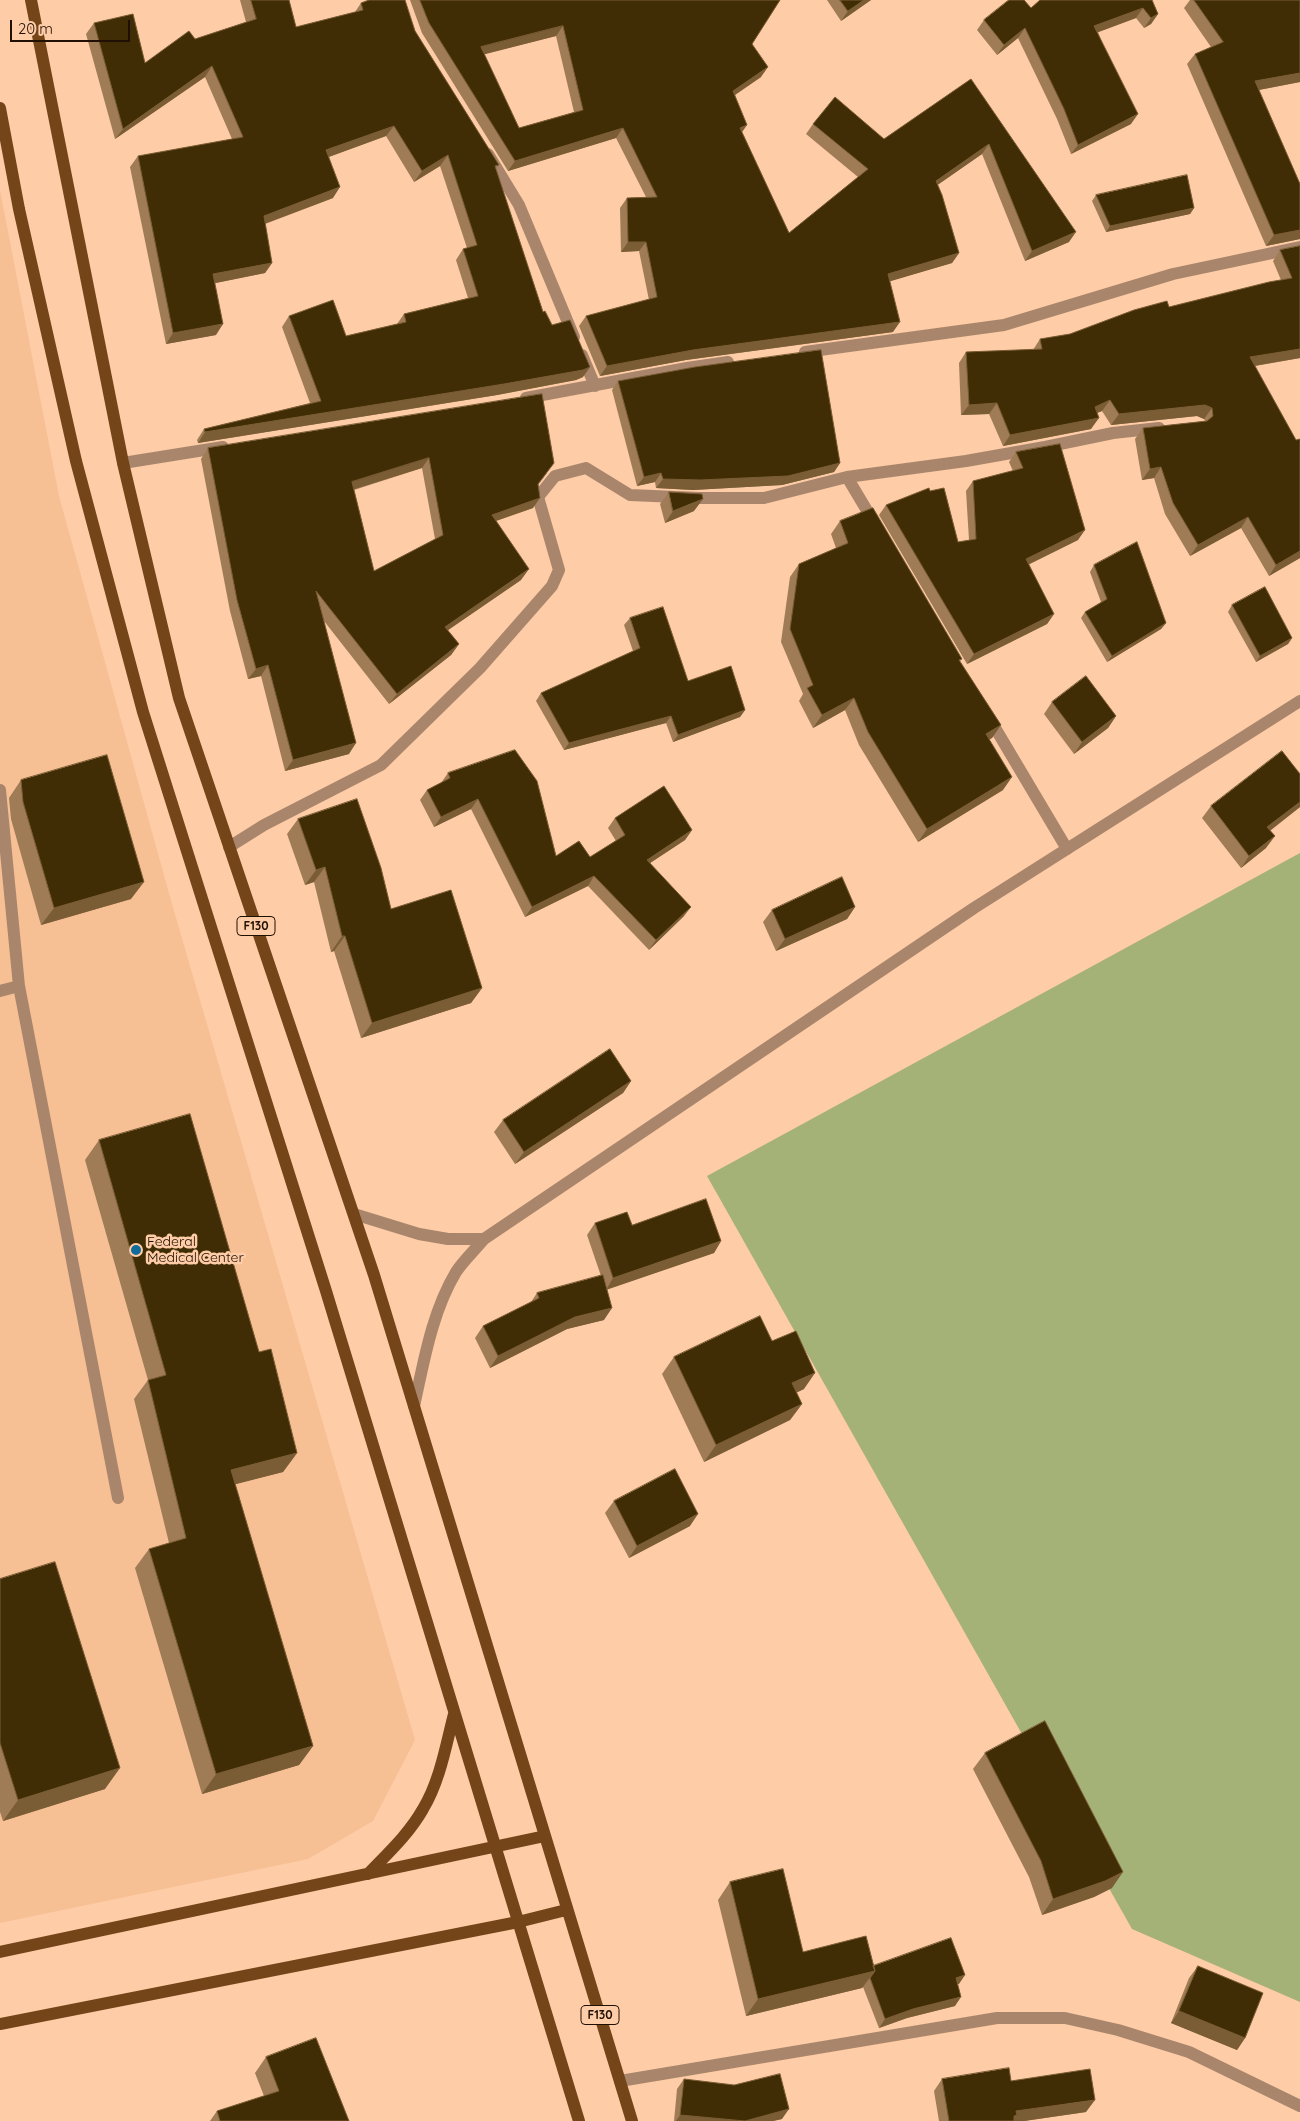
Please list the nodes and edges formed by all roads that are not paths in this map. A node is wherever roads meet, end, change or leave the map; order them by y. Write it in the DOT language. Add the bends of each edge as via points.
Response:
graph roads {
  1 [pos="31,0"];
  2 [pos="0,108"];
  3 [pos="482,146"];
  4 [pos="1300,247"];
  5 [pos="792,354"];
  6 [pos="744,360"];
  7 [pos="595,386"];
  8 [pos="518,400"];
  9 [pos="1170,427"];
  10 [pos="240,444"];
  11 [pos="123,463"];
  12 [pos="847,477"];
  13 [pos="882,536"];
  14 [pos="1300,701"];
  15 [pos="982,705"];
  16 [pos="0,790"];
  17 [pos="229,847"];
  18 [pos="1067,849"];
  19 [pos="19,986"];
  20 [pos="0,991"];
  21 [pos="354,1214"];
  22 [pos="484,1239"];
  23 [pos="414,1406"];
  24 [pos="118,1498"];
  25 [pos="454,1714"];
  26 [pos="545,1836"];
  27 [pos="494,1848"];
  28 [pos="368,1874"];
  29 [pos="566,1910"];
  30 [pos="518,1922"];
  31 [pos="0,1952"];
  32 [pos="0,2024"];
  33 [pos="620,2080"];
  34 [pos="1300,2106"];
  35 [pos="579,2121"];
  36 [pos="632,2121"];
  1 -- 11 [label="main road, F130"];
  2 -- 25 [label="main road" via="76,461 143,712 331,1308"];
  3 -- 7 [label="street" via="519,205"];
  4 -- 5 [label="street" via="1173,274 1004,325"];
  6 -- 7 [label="street"];
  7 -- 8 [label="street"];
  9 -- 12 [label="street" via="1113,433 966,461"];
  10 -- 11 [label="street"];
  11 -- 17 [label="main road, F130" via="179,698"];
  12 -- 13 [label="street"];
  12 -- 17 [label="street" via="764,498 699,498 630,495 586,468 555,476 538,497 559,570 552,586 480,668 381,764 264,825"];
  14 -- 18 [label="street"];
  15 -- 18 [label="street"];
  16 -- 19 [label="street"];
  17 -- 21 [label="main road, F130"];
  18 -- 22 [label="street" via="974,908"];
  19 -- 20 [label="street"];
  19 -- 24 [label="street"];
  21 -- 22 [label="street" via="419,1234"];
  21 -- 23 [label="main road, F130"];
  22 -- 23 [label="street" via="457,1271 443,1298 426,1349"];
  23 -- 26 [label="main road, F130"];
  25 -- 27 [label="main road"];
  25 -- 28 [label="main road" via="440,1768 424,1809"];
  26 -- 27 [label="main road"];
  26 -- 29 [label="main road, F130"];
  27 -- 28 [label="main road"];
  27 -- 30 [label="main road"];
  28 -- 31 [label="main road"];
  29 -- 30 [label="main road"];
  29 -- 33 [label="main road, F130"];
  30 -- 32 [label="main road"];
  30 -- 35 [label="main road"];
  33 -- 34 [label="street" via="997,2018 1065,2018 1189,2052"];
  33 -- 36 [label="main road, F130"];
}
